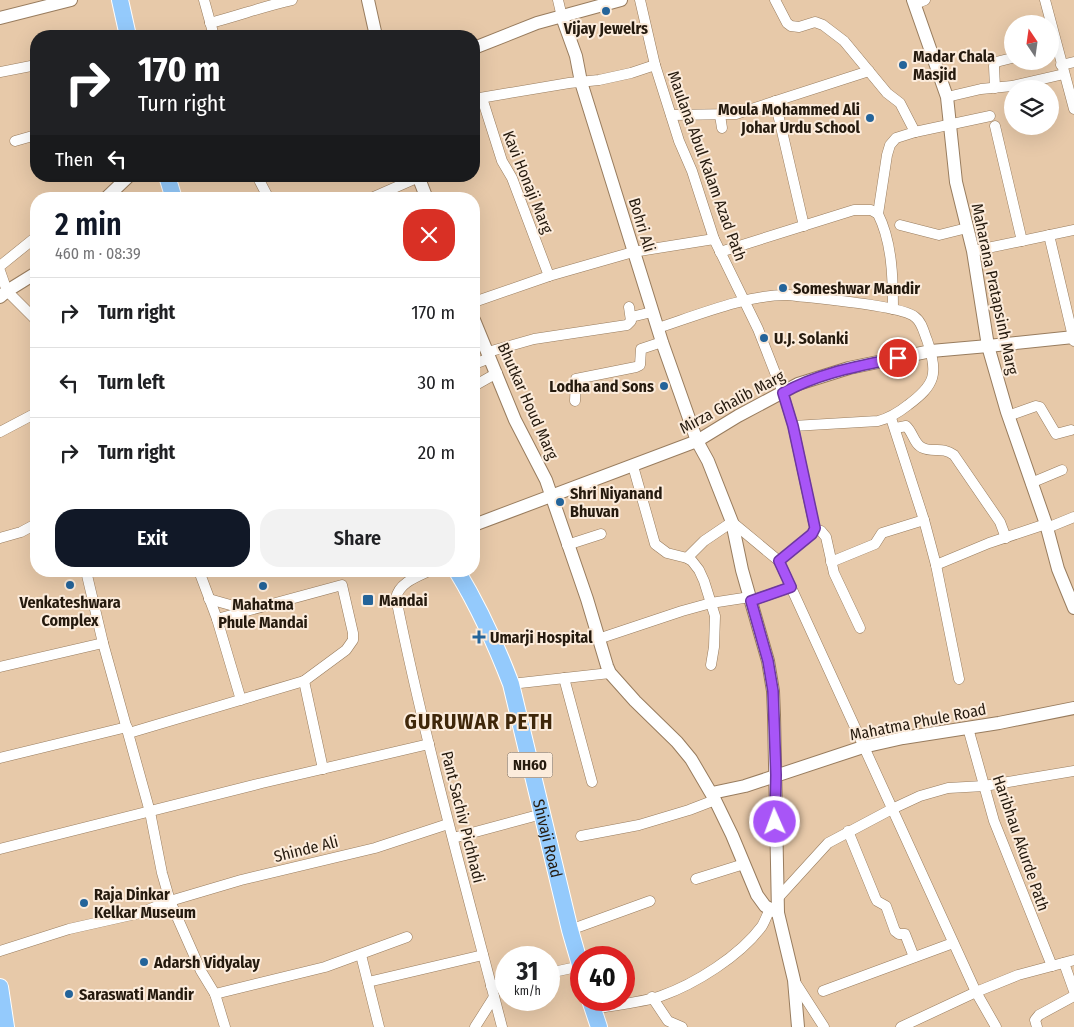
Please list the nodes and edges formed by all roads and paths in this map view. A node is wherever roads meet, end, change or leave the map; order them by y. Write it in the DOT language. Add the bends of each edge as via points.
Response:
graph roads {
  1 [pos="71,0"];
  2 [pos="120,0"];
  3 [pos="204,0"];
  4 [pos="292,0"];
  5 [pos="368,0"];
  6 [pos="558,0"];
  7 [pos="621,0"];
  8 [pos="640,0"];
  9 [pos="775,0"];
  10 [pos="1045,0"];
  11 [pos="918,1"];
  12 [pos="1048,15"];
  13 [pos="562,17"];
  14 [pos="0,18"];
  15 [pos="210,23"];
  16 [pos="127,30"];
  17 [pos="212,30"];
  18 [pos="375,30"];
  19 [pos="480,46"];
  20 [pos="1004,60"];
  21 [pos="1059,61"];
  22 [pos="1074,62"];
  23 [pos="30,65"];
  24 [pos="655,65"];
  25 [pos="1063,69"];
  26 [pos="869,71"];
  27 [pos="0,72"];
  28 [pos="581,82"];
  29 [pos="995,88"];
  30 [pos="947,96"];
  31 [pos="480,99"];
  32 [pos="775,101"];
  33 [pos="480,104"];
  34 [pos="1074,109"];
  35 [pos="720,114"];
  36 [pos="671,115"];
  37 [pos="990,116"];
  38 [pos="950,125"];
  39 [pos="995,126"];
  40 [pos="722,128"];
  41 [pos="915,132"];
  42 [pos="30,137"];
  43 [pos="15,141"];
  44 [pos="123,182"];
  45 [pos="405,182"];
  46 [pos="112,192"];
  47 [pos="384,192"];
  48 [pos="878,214"];
  49 [pos="900,225"];
  50 [pos="804,226"];
  51 [pos="967,228"];
  52 [pos="1074,230"];
  53 [pos="1049,235"];
  54 [pos="714,239"];
  55 [pos="1022,241"];
  56 [pos="30,242"];
  57 [pos="973,251"];
  58 [pos="633,252"];
  59 [pos="720,252"];
  60 [pos="0,266"];
  61 [pos="0,271"];
  62 [pos="549,276"];
  63 [pos="30,277"];
  64 [pos="3,294"];
  65 [pos="480,300"];
  66 [pos="743,302"];
  67 [pos="893,309"];
  68 [pos="652,312"];
  69 [pos="30,315"];
  70 [pos="658,328"];
  71 [pos="480,334"];
  72 [pos="1074,338"];
  73 [pos="662,342"];
  74 [pos="988,346"];
  75 [pos="931,351"];
  76 [pos="489,355"];
  77 [pos="480,360"];
  78 [pos="497,373"];
  79 [pos="480,383"];
  80 [pos="783,393"];
  81 [pos="576,401"];
  82 [pos="30,416"];
  83 [pos="1008,416"];
  84 [pos="891,418"];
  85 [pos="793,426"];
  86 [pos="896,428"];
  87 [pos="1071,430"];
  88 [pos="0,432"];
  89 [pos="696,441"];
  90 [pos="633,466"];
  91 [pos="1062,470"];
  92 [pos="1031,483"];
  93 [pos="552,497"];
  94 [pos="1074,517"];
  95 [pos="924,520"];
  96 [pos="732,522"];
  97 [pos="480,523"];
  98 [pos="1046,526"];
  99 [pos="30,527"];
  100 [pos="815,528"];
  101 [pos="601,534"];
  102 [pos="0,538"];
  103 [pos="1006,538"];
  104 [pos="567,545"];
  105 [pos="687,558"];
  106 [pos="779,561"];
  107 [pos="831,562"];
  108 [pos="936,565"];
  109 [pos="87,577"];
  110 [pos="201,577"];
  111 [pos="418,577"];
  112 [pos="461,577"];
  113 [pos="791,587"];
  114 [pos="209,599"];
  115 [pos="750,599"];
  116 [pos="711,603"];
  117 [pos="1074,608"];
  118 [pos="248,610"];
  119 [pos="217,619"];
  120 [pos="860,628"];
  121 [pos="598,639"];
  122 [pos="103,643"];
  123 [pos="711,666"];
  124 [pos="0,667"];
  125 [pos="610,672"];
  126 [pos="564,678"];
  127 [pos="959,679"];
  128 [pos="304,681"];
  129 [pos="510,684"];
  130 [pos="241,700"];
  131 [pos="1074,708"];
  132 [pos="968,728"];
  133 [pos="128,730"];
  134 [pos="429,744"];
  135 [pos="863,747"];
  136 [pos="0,758"];
  137 [pos="323,769"];
  138 [pos="1074,771"];
  139 [pos="776,775"];
  140 [pos="592,782"];
  141 [pos="984,786"];
  142 [pos="713,796"];
  143 [pos="892,808"];
  144 [pos="150,812"];
  145 [pos="542,814"];
  146 [pos="448,824"];
  147 [pos="848,831"];
  148 [pos="581,836"];
  149 [pos="453,838"];
  150 [pos="0,850"];
  151 [pos="744,864"];
  152 [pos="696,879"];
  153 [pos="170,901"];
  154 [pos="650,901"];
  155 [pos="775,907"];
  156 [pos="570,930"];
  157 [pos="407,937"];
  158 [pos="953,943"];
  159 [pos="575,946"];
  160 [pos="0,951"];
  161 [pos="361,955"];
  162 [pos="484,955"];
  163 [pos="914,957"];
  164 [pos="1069,962"];
  165 [pos="1052,966"];
  166 [pos="794,980"];
  167 [pos="368,982"];
  168 [pos="495,985"];
  169 [pos="492,986"];
  170 [pos="0,987"];
  171 [pos="823,991"];
  172 [pos="1074,991"];
  173 [pos="976,992"];
  174 [pos="215,994"];
  175 [pos="1074,996"];
  176 [pos="494,997"];
  177 [pos="652,997"];
  178 [pos="635,999"];
  179 [pos="594,1011"];
  180 [pos="377,1026"];
  181 [pos="6,1027"];
  182 [pos="225,1027"];
  183 [pos="475,1027"];
  184 [pos="502,1027"];
  185 [pos="599,1027"];
  186 [pos="682,1027"];
  187 [pos="798,1027"];
  188 [pos="824,1027"];
  189 [pos="901,1027"];
  190 [pos="996,1027"];
  191 [pos="1037,1027"];
  1 -- 14 [label="street"];
  2 -- 16 [label="highway"];
  3 -- 15 [label="street"];
  4 -- 15 [label="street"];
  5 -- 18 [label="street"];
  6 -- 13 [label="street"];
  7 -- 13 [label="street"];
  8 -- 24 [label="street, Maulana Abul Kalam Azad Path"];
  9 -- 26 [label="street" via="787,23 799,27 815,22 823,25 844,41"];
  10 -- 12 [label="street"];
  11 -- 30 [label="street, Maharana Pratapsinh Marg"];
  13 -- 19 [label="street"];
  13 -- 28 [label="street, Bohri Ali"];
  15 -- 17 [label="street"];
  20 -- 29 [label="street" via="994,66"];
  21 -- 25 [label="street"];
  22 -- 25 [label="street"];
  23 -- 27 [label="street"];
  24 -- 28 [label="street" via="631,74"];
  24 -- 36 [label="street, Maulana Abul Kalam Azad Path"];
  25 -- 29 [label="street" via="1012,86"];
  25 -- 34 [label="street"];
  26 -- 32 [label="street"];
  26 -- 41 [label="street" via="887,93 900,102"];
  28 -- 31 [label="street"];
  28 -- 58 [label="street, Bohri Ali"];
  29 -- 30 [label="street"];
  30 -- 38 [label="street, Maharana Pratapsinh Marg"];
  32 -- 35 [label="street" via="736,114"];
  32 -- 50 [label="street"];
  33 -- 62 [label="street, Kavi Honaji Marg"];
  35 -- 36 [label="street"];
  35 -- 40 [label="street"];
  36 -- 54 [label="street, Maulana Abul Kalam Azad Path"];
  37 -- 38 [label="street"];
  38 -- 41 [label="street"];
  38 -- 51 [label="street, Maharana Pratapsinh Marg" via="956,182"];
  39 -- 55 [label="street"];
  41 -- 48 [label="street" via="896,138 890,146"];
  42 -- 43 [label="street"];
  44 -- 46 [label="street"];
  45 -- 47 [label="street"];
  48 -- 50 [label="street" via="871,210 854,210"];
  48 -- 67 [label="street" via="886,237 893,281"];
  49 -- 51 [label="street" via="939,235"];
  50 -- 59 [label="street"];
  51 -- 57 [label="street, Maharana Pratapsinh Marg"];
  52 -- 53 [label="street"];
  53 -- 55 [label="street"];
  53 -- 72 [label="street"];
  54 -- 58 [label="street"];
  54 -- 59 [label="street, Maulana Abul Kalam Azad Path"];
  55 -- 57 [label="street"];
  56 -- 60 [label="street"];
  57 -- 74 [label="street, Maharana Pratapsinh Marg"];
  58 -- 62 [label="street"];
  58 -- 68 [label="street, Bohri Ali"];
  59 -- 66 [label="street, Maulana Abul Kalam Azad Path"];
  61 -- 64 [label="street"];
  62 -- 65 [label="street"];
  63 -- 64 [label="street"];
  64 -- 69 [label="street"];
  66 -- 67 [label="street" via="774,294"];
  66 -- 70 [label="street"];
  66 -- 80 [label="street, Maulana Abul Kalam Azad Path" via="768,352"];
  67 -- 75 [label="street" via="916,317"];
  68 -- 70 [label="street, Bohri Ali"];
  68 -- 76 [label="street" via="630,312 632,321 627,325 534,339"];
  70 -- 73 [label="street, Bohri Ali"];
  71 -- 76 [label="street, Bhutkar Houd Marg"];
  72 -- 74 [label="street, Mirza Ghalib Marg"];
  73 -- 81 [label="street" via="641,349 641,362 636,367 576,379"];
  73 -- 89 [label="street, Bohri Ali"];
  74 -- 75 [label="street, Mirza Ghalib Marg"];
  74 -- 83 [label="street, Maharana Pratapsinh Marg"];
  75 -- 80 [label="street, Mirza Ghalib Marg" via="849,368 798,384"];
  75 -- 84 [label="street" via="933,370 928,389"];
  76 -- 77 [label="street"];
  76 -- 78 [label="street, Bhutkar Houd Marg"];
  78 -- 79 [label="street"];
  78 -- 93 [label="street, Bhutkar Houd Marg" via="515,420"];
  80 -- 85 [label="street, Maulana Abul Kalam Azad Path"];
  80 -- 89 [label="street, Mirza Ghalib Marg"];
  82 -- 88 [label="street"];
  83 -- 87 [label="street" via="1036,406 1040,407 1056,434"];
  83 -- 92 [label="street, Maharana Pratapsinh Marg"];
  84 -- 85 [label="street"];
  84 -- 86 [label="street"];
  85 -- 100 [label="street, Maulana Abul Kalam Azad Path"];
  86 -- 95 [label="street"];
  86 -- 103 [label="street" via="906,426 910,429 922,448 942,449 954,454 1000,522"];
  89 -- 90 [label="street, Mirza Ghalib Marg"];
  89 -- 96 [label="street, Bohri Ali" via="708,461"];
  90 -- 93 [label="street, Mirza Ghalib Marg"];
  90 -- 105 [label="street" via="655,544 667,553"];
  91 -- 92 [label="street"];
  92 -- 98 [label="street, Maharana Pratapsinh Marg"];
  93 -- 97 [label="street, Mirza Ghalib Marg"];
  93 -- 104 [label="street, Bhutkar Houd Marg"];
  94 -- 98 [label="street"];
  95 -- 107 [label="street" via="882,533 876,544"];
  95 -- 108 [label="street"];
  96 -- 105 [label="street" via="704,541"];
  96 -- 106 [label="street"];
  96 -- 115 [label="street, Bohri Ali"];
  98 -- 103 [label="street"];
  98 -- 117 [label="street, Maharana Pratapsinh Marg"];
  99 -- 102 [label="street"];
  100 -- 106 [label="street"];
  100 -- 107 [label="street" via="826,537"];
  101 -- 104 [label="street"];
  103 -- 108 [label="street"];
  104 -- 121 [label="street, Bhutkar Houd Marg"];
  105 -- 116 [label="street" via="699,570"];
  106 -- 113 [label="street"];
  107 -- 120 [label="street"];
  108 -- 127 [label="street"];
  109 -- 122 [label="street"];
  110 -- 114 [label="street"];
  111 -- 134 [label="street, Pant Sachiv Pichhadi" via="398,590 396,598"];
  112 -- 129 [label="highway, Shivaji Road / NH60" via="476,601"];
  113 -- 115 [label="street"];
  113 -- 135 [label="street"];
  114 -- 118 [label="street"];
  114 -- 119 [label="street"];
  115 -- 116 [label="street"];
  115 -- 139 [label="street, Bohri Ali" via="773,691"];
  116 -- 121 [label="street"];
  116 -- 123 [label="street" via="715,634"];
  118 -- 119 [label="street"];
  118 -- 128 [label="street" via="342,585 353,640 346,650"];
  119 -- 130 [label="street"];
  121 -- 125 [label="street, Bhutkar Houd Marg"];
  122 -- 124 [label="street"];
  122 -- 133 [label="street"];
  125 -- 126 [label="street"];
  125 -- 142 [label="street, Bhutkar Houd Marg" via="677,742"];
  126 -- 129 [label="street"];
  126 -- 140 [label="street"];
  128 -- 130 [label="street"];
  128 -- 137 [label="street"];
  129 -- 145 [label="highway, Shivaji Road / NH60"];
  130 -- 133 [label="street"];
  131 -- 132 [label="street, Mahatma Phule Road"];
  132 -- 135 [label="street, Mahatma Phule Road"];
  132 -- 141 [label="street, Haribhau Akurde Path"];
  133 -- 136 [label="street"];
  133 -- 144 [label="street"];
  134 -- 137 [label="street"];
  134 -- 146 [label="street, Pant Sachiv Pichhadi"];
  135 -- 139 [label="street, Mahatma Phule Road"];
  135 -- 143 [label="street"];
  137 -- 144 [label="street"];
  138 -- 141 [label="street"];
  139 -- 142 [label="street, Mahatma Phule Road"];
  139 -- 155 [label="street, Bohri Ali" via="778,869"];
  141 -- 143 [label="street" via="948,788"];
  141 -- 165 [label="street, Haribhau Akurde Path" via="1007,857"];
  142 -- 148 [label="street" via="639,825"];
  142 -- 151 [label="street, Bhutkar Houd Marg"];
  143 -- 147 [label="street"];
  143 -- 158 [label="street"];
  144 -- 150 [label="street"];
  144 -- 153 [label="street"];
  145 -- 149 [label="street"];
  145 -- 156 [label="highway, Shivaji Road / NH60"];
  146 -- 149 [label="street, Pant Sachiv Pichhadi"];
  146 -- 153 [label="street, Shinde Ali" via="375,848 241,880"];
  147 -- 155 [label="street" via="828,843"];
  147 -- 163 [label="street" via="877,901 886,906 895,931 904,934"];
  149 -- 162 [label="street, Pant Sachiv Pichhadi"];
  151 -- 152 [label="street"];
  151 -- 155 [label="street, Bhutkar Houd Marg" via="764,906"];
  153 -- 160 [label="street, Shinde Ali" via="140,913 70,929"];
  153 -- 174 [label="street" via="201,971"];
  154 -- 156 [label="street"];
  155 -- 166 [label="street"];
  155 -- 177 [label="street" via="735,954 696,980"];
  156 -- 159 [label="highway, Shivaji Road / NH60"];
  157 -- 161 [label="street"];
  158 -- 163 [label="street"];
  158 -- 173 [label="street"];
  161 -- 167 [label="street"];
  161 -- 174 [label="street"];
  162 -- 167 [label="street"];
  162 -- 169 [label="street, Pant Sachiv Pichhadi"];
  163 -- 171 [label="street"];
  164 -- 165 [label="street"];
  164 -- 172 [label="street"];
  165 -- 173 [label="street"];
  166 -- 187 [label="street"];
  166 -- 188 [label="street"];
  167 -- 180 [label="street"];
  168 -- 169 [label="street"];
  169 -- 176 [label="street, Pant Sachiv Pichhadi"];
  170 -- 181 [label="highway"];
  173 -- 189 [label="street"];
  173 -- 190 [label="street"];
  174 -- 182 [label="street"];
  175 -- 191 [label="street" via="1039,1015 1035,1020"];
  176 -- 183 [label="street"];
  176 -- 184 [label="street, Pant Sachiv Pichhadi"];
  177 -- 178 [label="street"];
  177 -- 186 [label="street" via="668,1021"];
  179 -- 185 [label="highway"];
}
